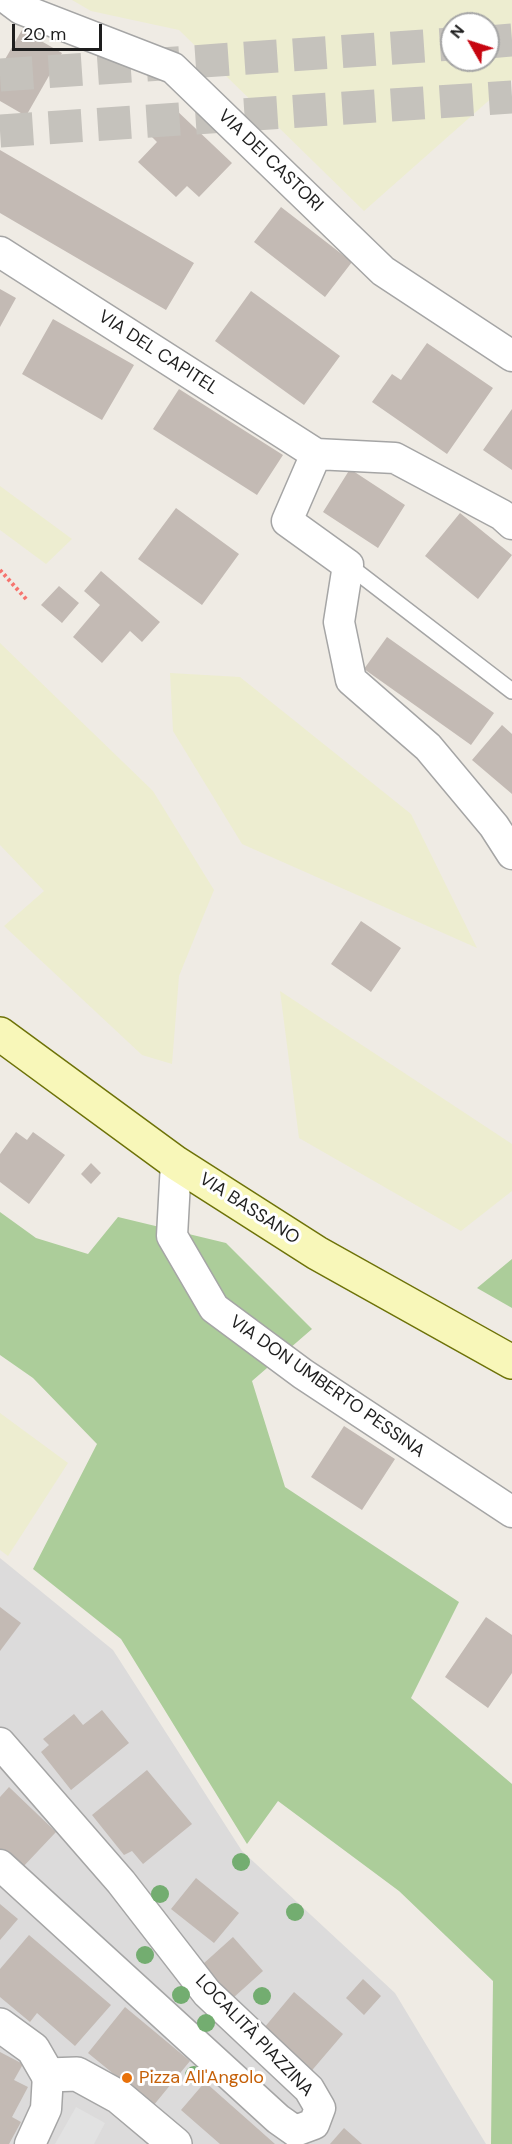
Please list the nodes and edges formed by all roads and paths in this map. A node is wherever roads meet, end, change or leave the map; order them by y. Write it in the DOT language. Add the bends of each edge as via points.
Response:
graph roads {
  1 [pos="9,0"];
  2 [pos="0,252"];
  3 [pos="512,356"];
  4 [pos="316,454"];
  5 [pos="512,525"];
  6 [pos="348,565"];
  7 [pos="0,570"];
  8 [pos="27,600"];
  9 [pos="512,691"];
  10 [pos="512,854"];
  11 [pos="0,1034"];
  12 [pos="176,1162"];
  13 [pos="512,1362"];
  14 [pos="512,1512"];
  15 [pos="0,1743"];
  16 [pos="0,1865"];
  17 [pos="0,2025"];
  18 [pos="48,2075"];
  19 [pos="30,2144"];
  20 [pos="175,2144"];
  1 -- 3 [label="street, VIA DEI CASTORI" via="21,9 173,68 384,271"];
  2 -- 4 [label="street, VIA DEL CAPITEL"];
  4 -- 5 [label="street, VIA DEL CAPITEL" via="395,458 502,515"];
  4 -- 6 [label="street" via="287,521"];
  6 -- 9 [label="lane"];
  6 -- 10 [label="street" via="339,622 351,680 428,747 494,826"];
  7 -- 8 [label="path"];
  11 -- 12 [label="main road, VIA BASSANO"];
  12 -- 13 [label="main road, VIA BASSANO" via="317,1253"];
  12 -- 14 [label="street, VIA DON UMBERTO PESSINA" via="172,1236 214,1308 303,1374"];
  15 -- 16 [label="street, LOCALITÀ PIAZZINA" via="121,1882 207,1993 309,2089 321,2108 314,2124 295,2131 278,2119"];
  17 -- 18 [label="street" via="33,2049"];
  18 -- 19 [label="street" via="46,2109"];
  18 -- 20 [label="street" via="77,2074 119,2097"];
}
